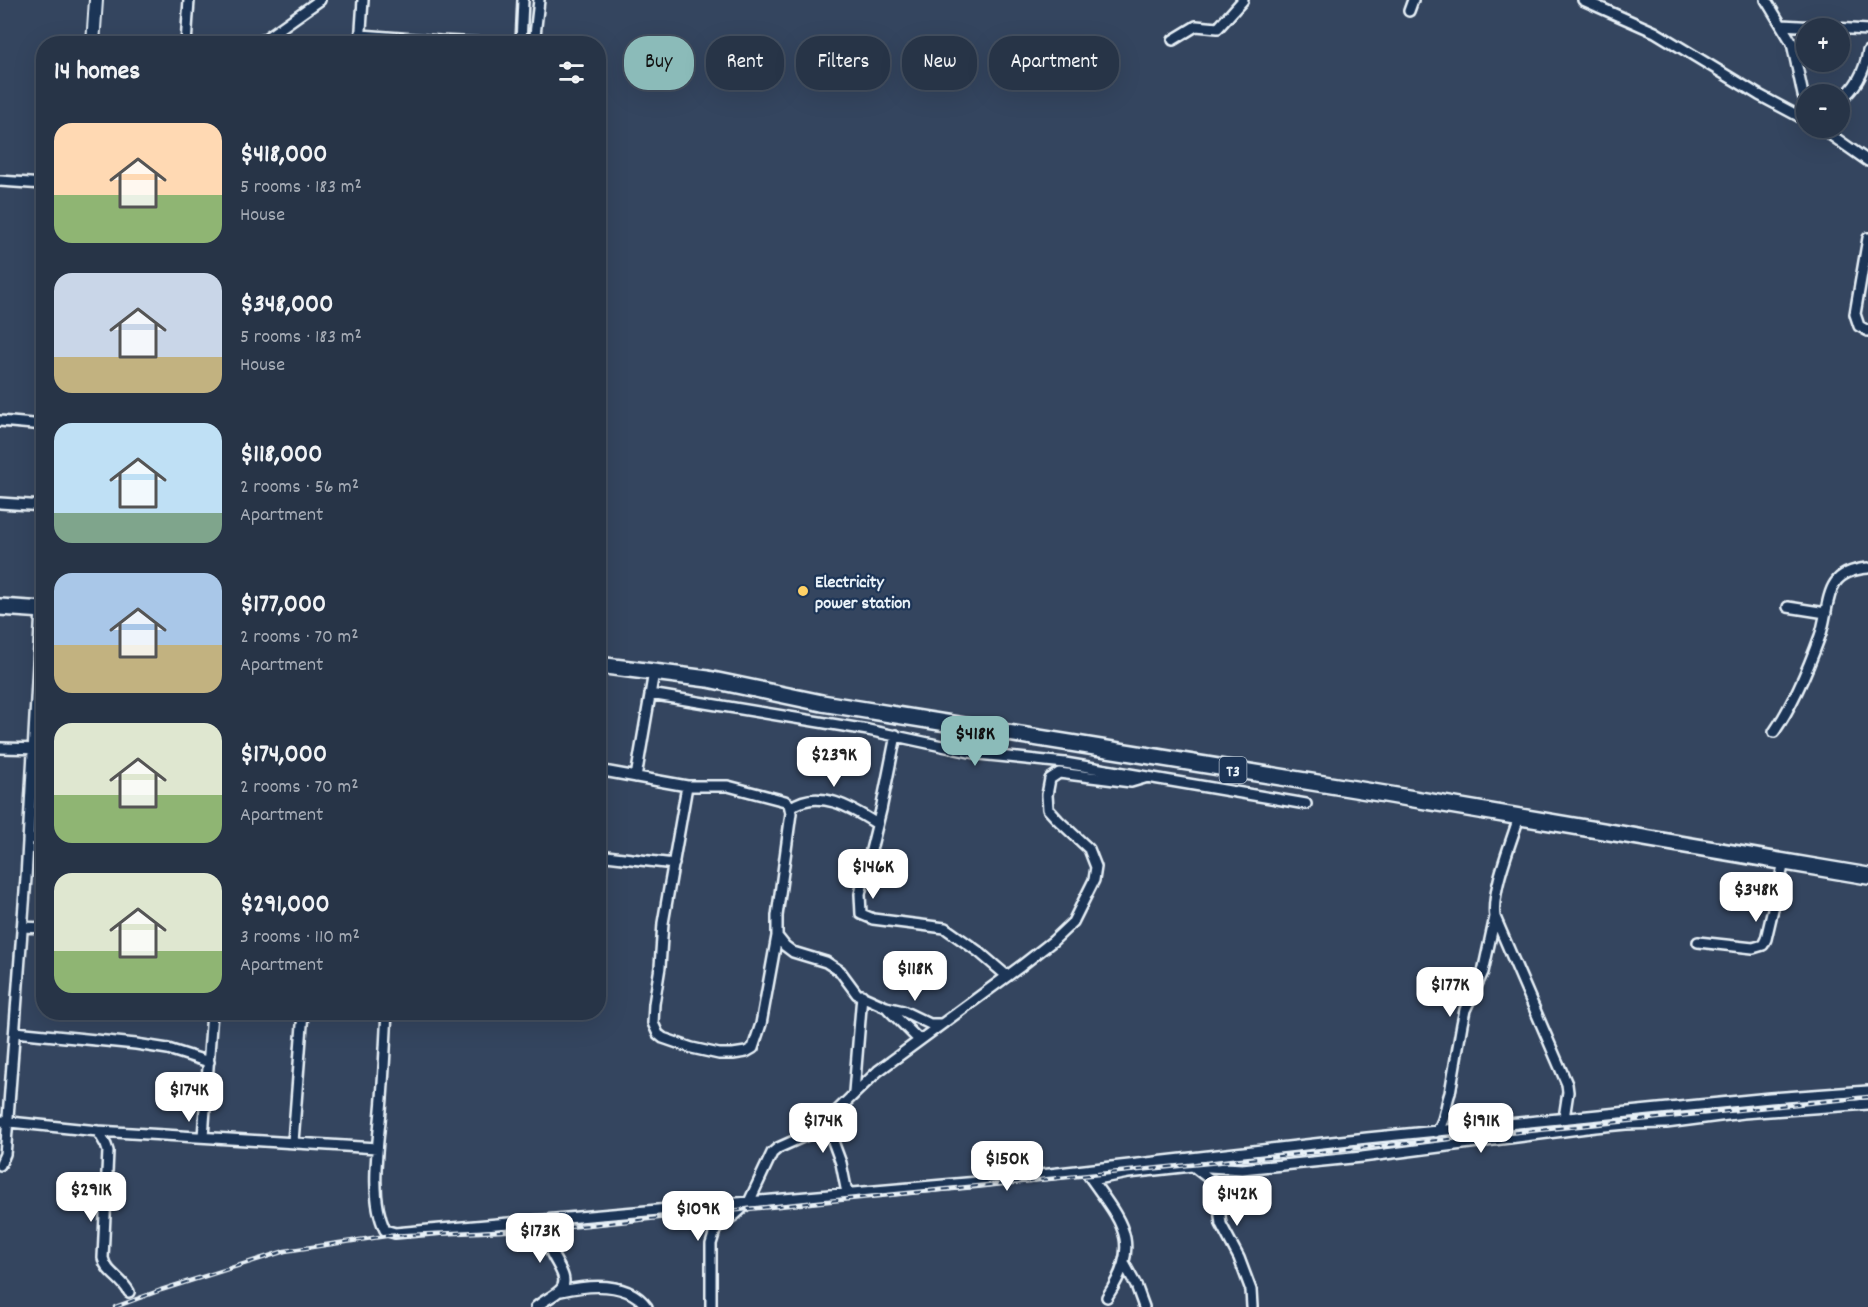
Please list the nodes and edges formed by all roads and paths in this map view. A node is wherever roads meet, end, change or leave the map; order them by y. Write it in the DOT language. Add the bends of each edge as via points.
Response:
graph roads {
  1 [pos="96,0"];
  2 [pos="189,0"];
  3 [pos="320,0"];
  4 [pos="363,0"];
  5 [pos="523,0"];
  6 [pos="539,0"];
  7 [pos="1242,0"];
  8 [pos="1413,0"];
  9 [pos="1582,0"];
  10 [pos="1766,0"];
  11 [pos="1409,11"];
  12 [pos="1782,26"];
  13 [pos="1868,30"];
  14 [pos="94,36"];
  15 [pos="187,36"];
  16 [pos="269,36"];
  17 [pos="360,36"];
  18 [pos="521,36"];
  19 [pos="535,36"];
  20 [pos="1173,40"];
  21 [pos="1868,51"];
  22 [pos="1801,84"];
  23 [pos="1850,92"];
  24 [pos="1796,115"];
  25 [pos="1838,138"];
  26 [pos="1868,161"];
  27 [pos="0,181"];
  28 [pos="36,183"];
  29 [pos="1868,238"];
  30 [pos="1868,332"];
  31 [pos="0,421"];
  32 [pos="36,424"];
  33 [pos="0,503"];
  34 [pos="36,505"];
  35 [pos="1868,568"];
  36 [pos="0,607"];
  37 [pos="1788,607"];
  38 [pos="36,610"];
  39 [pos="1826,614"];
  40 [pos="606,667"];
  41 [pos="654,672"];
  42 [pos="650,694"];
  43 [pos="36,702"];
  44 [pos="1774,732"];
  45 [pos="896,735"];
  46 [pos="0,748"];
  47 [pos="33,748"];
  48 [pos="36,748"];
  49 [pos="606,771"];
  50 [pos="636,777"];
  51 [pos="1148,777"];
  52 [pos="687,786"];
  53 [pos="1306,804"];
  54 [pos="790,808"];
  55 [pos="1519,817"];
  56 [pos="877,824"];
  57 [pos="28,838"];
  58 [pos="36,838"];
  59 [pos="606,857"];
  60 [pos="1784,862"];
  61 [pos="674,864"];
  62 [pos="1868,876"];
  63 [pos="1495,917"];
  64 [pos="22,927"];
  65 [pos="36,928"];
  66 [pos="777,936"];
  67 [pos="1698,942"];
  68 [pos="1007,976"];
  69 [pos="862,995"];
  70 [pos="886,1007"];
  71 [pos="212,1020"];
  72 [pos="302,1020"];
  73 [pos="386,1020"];
  74 [pos="940,1024"];
  75 [pos="15,1032"];
  76 [pos="920,1040"];
  77 [pos="209,1062"];
  78 [pos="1868,1091"];
  79 [pos="854,1092"];
  80 [pos="1868,1104"];
  81 [pos="833,1114"];
  82 [pos="1564,1118"];
  83 [pos="4,1121"];
  84 [pos="98,1131"];
  85 [pos="1436,1132"];
  86 [pos="203,1137"];
  87 [pos="293,1142"];
  88 [pos="377,1148"];
  89 [pos="0,1165"];
  90 [pos="1192,1166"];
  91 [pos="1085,1169"];
  92 [pos="1092,1180"];
  93 [pos="847,1193"];
  94 [pos="748,1202"];
  95 [pos="551,1221"];
  96 [pos="1125,1265"];
  97 [pos="564,1275"];
  98 [pos="585,1286"];
  99 [pos="561,1291"];
  100 [pos="129,1292"];
  101 [pos="1107,1297"];
  102 [pos="536,1307"];
  103 [pos="647,1307"];
  104 [pos="711,1307"];
  105 [pos="1144,1307"];
  106 [pos="1252,1307"];
  1 -- 14 [label="street"];
  2 -- 15 [label="street"];
  3 -- 16 [label="street"];
  4 -- 17 [label="street"];
  5 -- 18 [label="street"];
  6 -- 19 [label="street"];
  7 -- 20 [label="street" via="1218,28 1196,26"];
  8 -- 11 [label="street"];
  9 -- 24 [label="street" via="1655,32"];
  10 -- 12 [label="street"];
  12 -- 13 [label="street"];
  12 -- 22 [label="street" via="1792,42"];
  21 -- 23 [label="street"];
  25 -- 26 [label="street"];
  27 -- 28 [label="street"];
  29 -- 30 [label="street" via="1855,314 1858,326"];
  31 -- 32 [label="street"];
  33 -- 34 [label="street"];
  35 -- 39 [label="street" via="1853,570 1836,581"];
  36 -- 38 [label="highway"];
  37 -- 39 [label="street"];
  39 -- 44 [label="street" via="1800,685"];
  40 -- 41 [label="highway, T3"];
  41 -- 42 [label="street"];
  41 -- 55 [label="highway, T3"];
  42 -- 45 [label="street"];
  42 -- 50 [label="street"];
  43 -- 47 [label="street"];
  45 -- 51 [label="street" via="979,754"];
  45 -- 56 [label="street"];
  46 -- 47 [label="street"];
  47 -- 48 [label="street"];
  47 -- 57 [label="street"];
  49 -- 50 [label="street"];
  50 -- 52 [label="street"];
  51 -- 53 [label="street"];
  51 -- 68 [label="street" via="1131,782 1059,773 1050,778 1048,809 1089,849 1096,872 1073,922"];
  52 -- 54 [label="street" via="728,786 785,801"];
  52 -- 61 [label="street"];
  54 -- 56 [label="street" via="799,801 820,799 856,811"];
  54 -- 66 [label="street"];
  55 -- 60 [label="highway, T3"];
  55 -- 63 [label="street" via="1497,891"];
  56 -- 68 [label="street" via="861,884 861,914 945,928"];
  57 -- 58 [label="street"];
  57 -- 64 [label="street"];
  59 -- 61 [label="street"];
  60 -- 62 [label="highway, T3"];
  60 -- 67 [label="street" via="1763,945 1753,948"];
  61 -- 66 [label="street" via="653,1014 655,1029 663,1038 719,1054 746,1052 753,1047"];
  63 -- 82 [label="street" via="1567,1084"];
  63 -- 85 [label="street" via="1483,972 1462,1024 1442,1126"];
  64 -- 65 [label="street"];
  64 -- 75 [label="street"];
  66 -- 69 [label="street" via="793,952 826,962 840,971 857,994"];
  68 -- 74 [label="street"];
  69 -- 70 [label="street"];
  69 -- 79 [label="street"];
  70 -- 74 [label="street" via="930,1024"];
  70 -- 76 [label="street"];
  71 -- 77 [label="street"];
  72 -- 87 [label="street"];
  73 -- 88 [label="street"];
  74 -- 76 [label="street"];
  75 -- 77 [label="street" via="126,1042 168,1049"];
  75 -- 83 [label="street"];
  76 -- 79 [label="street"];
  77 -- 86 [label="street"];
  78 -- 82 [label="street"];
  79 -- 81 [label="street"];
  80 -- 90 [label="street" via="1595,1127 1242,1169"];
  81 -- 93 [label="street" via="831,1136"];
  81 -- 94 [label="street" via="816,1131 772,1153"];
  82 -- 85 [label="street"];
  83 -- 84 [label="street"];
  83 -- 89 [label="street" via="5,1154"];
  84 -- 86 [label="street"];
  84 -- 100 [label="street" via="108,1151 103,1258 105,1267"];
  85 -- 91 [label="street"];
  86 -- 87 [label="street"];
  87 -- 88 [label="street"];
  88 -- 95 [label="street" via="379,1210 386,1230 405,1233"];
  90 -- 92 [label="street"];
  90 -- 106 [label="street" via="1213,1180 1222,1194 1221,1224 1251,1290"];
  91 -- 92 [label="street"];
  91 -- 93 [label="street"];
  92 -- 96 [label="street" via="1125,1232"];
  93 -- 94 [label="street"];
  94 -- 95 [label="street"];
  94 -- 104 [label="street" via="717,1228 712,1239"];
  95 -- 97 [label="street" via="550,1252"];
  96 -- 101 [label="street"];
  96 -- 105 [label="street"];
  97 -- 98 [label="street"];
  97 -- 99 [label="street"];
  98 -- 99 [label="street"];
  98 -- 103 [label="street" via="598,1284 625,1292"];
  99 -- 102 [label="street"];
}
